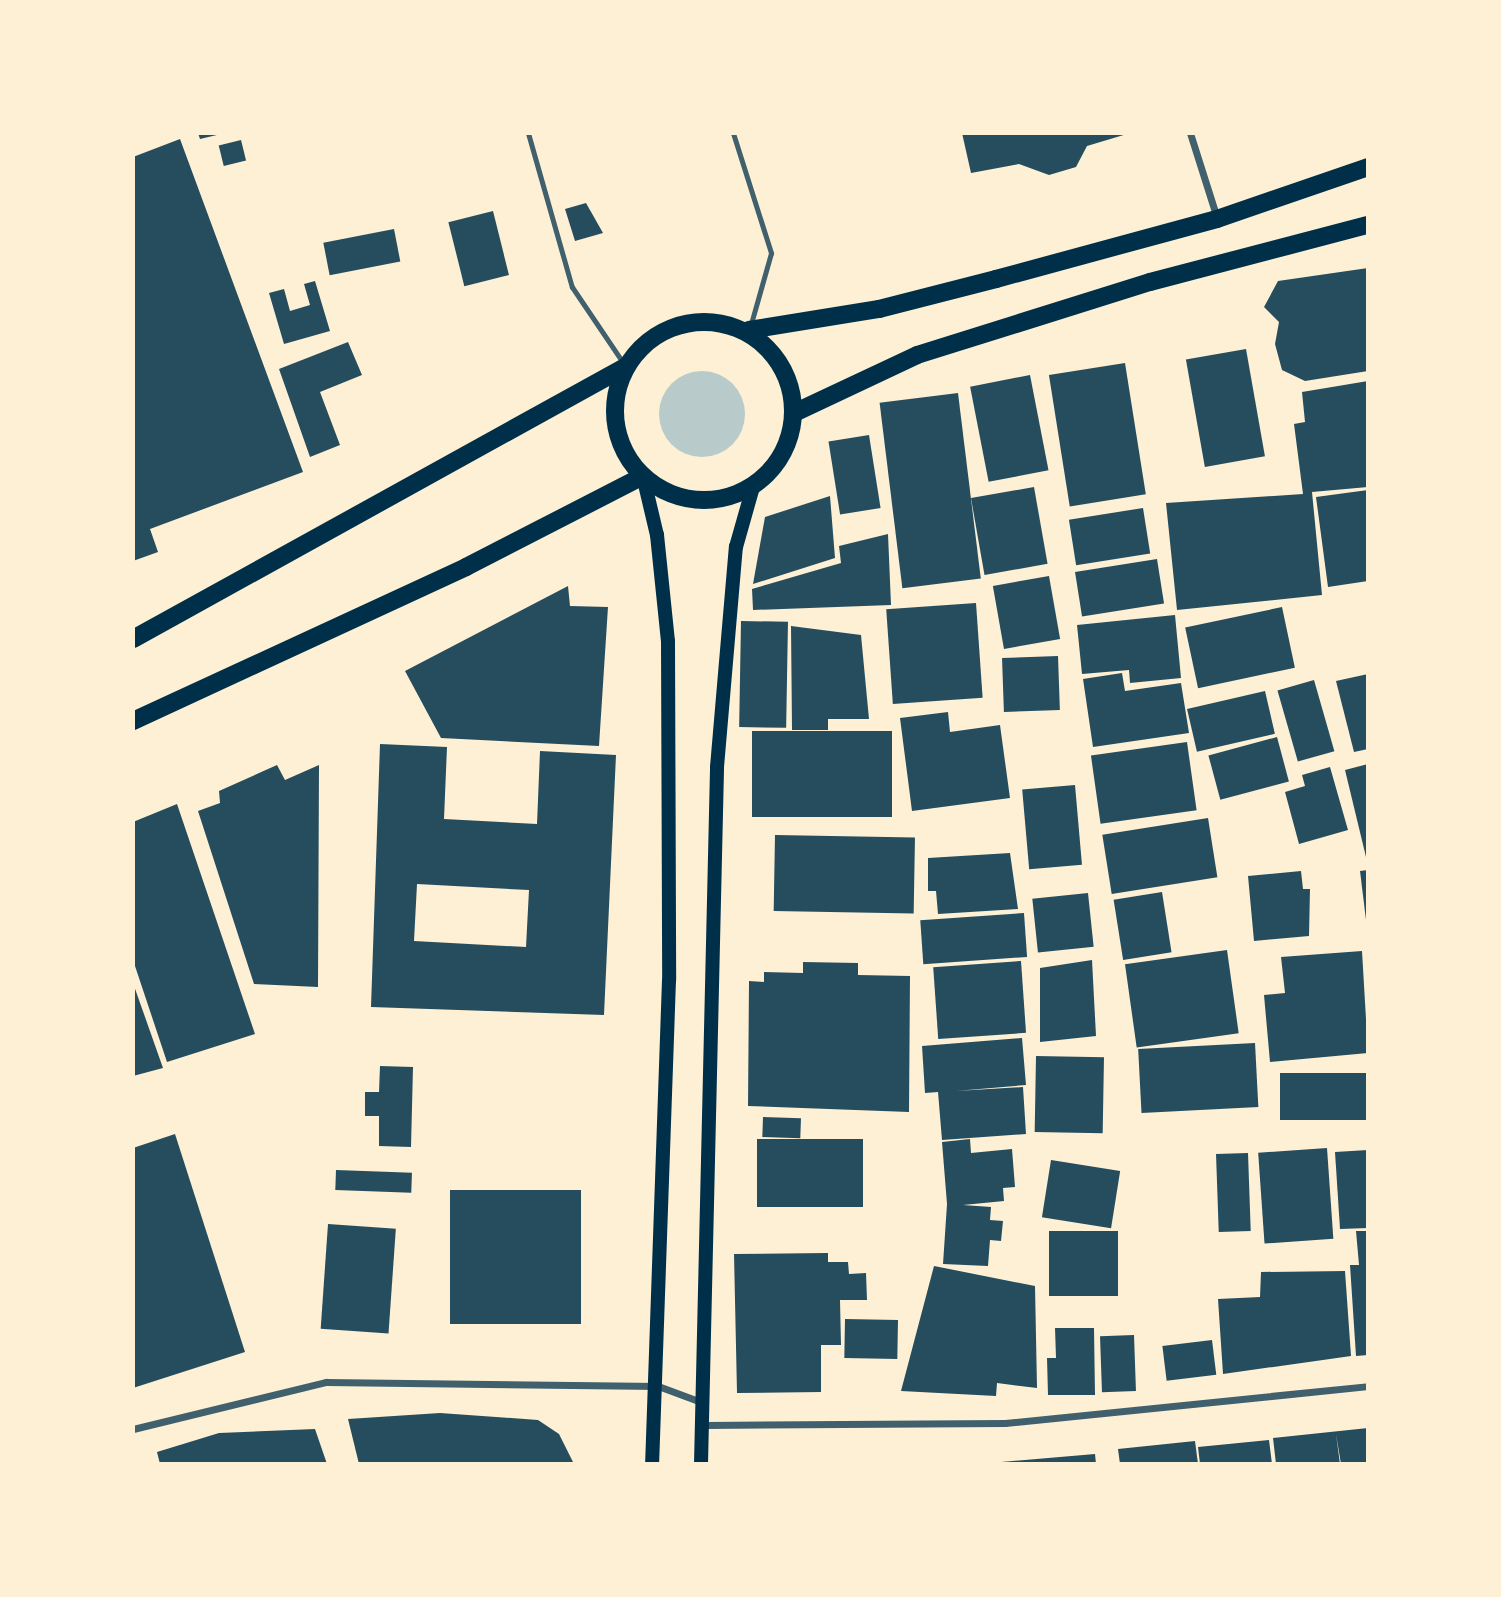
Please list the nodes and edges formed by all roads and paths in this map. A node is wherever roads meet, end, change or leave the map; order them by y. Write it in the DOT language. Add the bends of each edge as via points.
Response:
graph roads {
  1 [pos="528,133"];
  2 [pos="733,133"];
  3 [pos="1190,133"];
  4 [pos="1368,167"];
  5 [pos="1217,219"];
  6 [pos="1368,225"];
  7 [pos="749,330"];
  8 [pos="625,367"];
  9 [pos="794,412"];
  10 [pos="643,476"];
  11 [pos="752,487"];
  12 [pos="133,639"];
  13 [pos="133,720"];
  14 [pos="658,1386"];
  15 [pos="1368,1386"];
  16 [pos="705,1403"];
  17 [pos="705,1425"];
  18 [pos="133,1429"];
  19 [pos="652,1464"];
  20 [pos="701,1464"];
  1 -- 8 [label="lane" via="572,287"];
  2 -- 7 [label="lane" via="771,253"];
  3 -- 5 [label="street"];
  4 -- 5 [label="main road"];
  5 -- 7 [label="main road" via="879,309"];
  6 -- 9 [label="main road" via="1150,282 917,355"];
  7 -- 8 [label="main road" via="698,321 669,328"];
  7 -- 9 [label="main road" via="776,357"];
  8 -- 10 [label="main road" via="615,395 615,425 625,453"];
  8 -- 12 [label="main road"];
  9 -- 11 [label="main road" via="789,442"];
  10 -- 11 [label="main road" via="696,500"];
  10 -- 13 [label="main road" via="466,567"];
  10 -- 14 [label="main road" via="657,535 668,641 669,980"];
  11 -- 16 [label="main road" via="736,547 717,767"];
  14 -- 16 [label="street"];
  14 -- 18 [label="street" via="326,1382"];
  14 -- 19 [label="main road"];
  15 -- 17 [label="street" via="1005,1423"];
  16 -- 17 [label="main road"];
  17 -- 20 [label="main road"];
}
